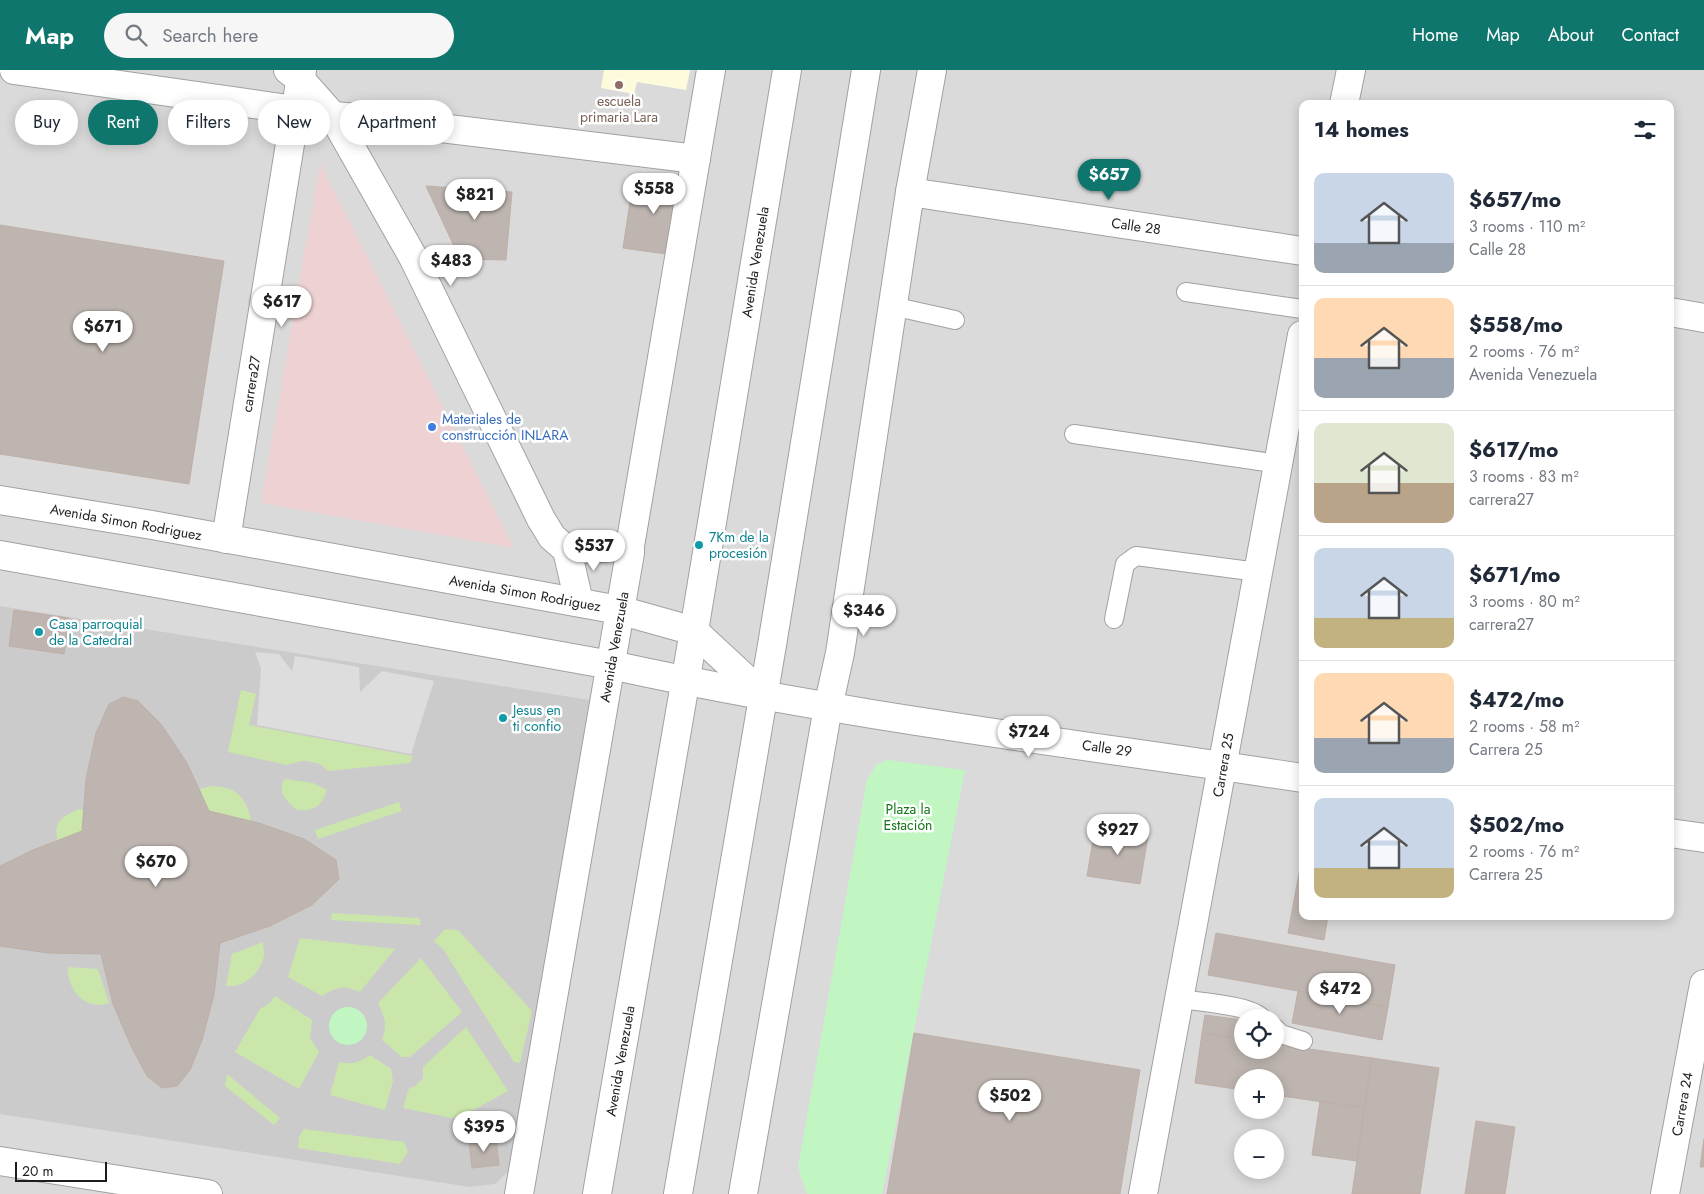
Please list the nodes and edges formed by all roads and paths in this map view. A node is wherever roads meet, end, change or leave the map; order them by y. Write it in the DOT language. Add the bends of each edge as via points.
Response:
graph roads {
  1 [pos="14,70"];
  2 [pos="711,70"];
  3 [pos="787,70"];
  4 [pos="866,70"];
  5 [pos="932,70"];
  6 [pos="1351,70"];
  7 [pos="297,73"];
  8 [pos="296,100"];
  9 [pos="1345,100"];
  10 [pos="258,105"];
  11 [pos="333,116"];
  12 [pos="289,145"];
  13 [pos="696,159"];
  14 [pos="910,192"];
  15 [pos="1299,251"];
  16 [pos="1186,292"];
  17 [pos="892,306"];
  18 [pos="1299,309"];
  19 [pos="1674,313"];
  20 [pos="1704,318"];
  21 [pos="955,320"];
  22 [pos="1299,352"];
  23 [pos="1074,434"];
  24 [pos="1279,464"];
  25 [pos="0,500"];
  26 [pos="226,539"];
  27 [pos="630,546"];
  28 [pos="567,550"];
  29 [pos="0,555"];
  30 [pos="1258,572"];
  31 [pos="579,602"];
  32 [pos="620,610"];
  33 [pos="1114,619"];
  34 [pos="694,631"];
  35 [pos="611,664"];
  36 [pos="685,681"];
  37 [pos="763,695"];
  38 [pos="828,706"];
  39 [pos="1223,766"];
  40 [pos="1299,778"];
  41 [pos="1674,834"];
  42 [pos="1704,838"];
  43 [pos="1704,984"];
  44 [pos="1180,999"];
  45 [pos="1246,1009"];
  46 [pos="1284,1035"];
  47 [pos="1303,1041"];
  48 [pos="0,1161"];
  49 [pos="208,1194"];
  50 [pos="519,1194"];
  51 [pos="597,1194"];
  52 [pos="678,1194"];
  53 [pos="743,1194"];
  54 [pos="1143,1194"];
  55 [pos="1665,1194"];
  1 -- 10 [label="street"];
  2 -- 13 [label="street, Avenida Venezuela"];
  3 -- 34 [label="street, Avenida Venezuela"];
  4 -- 37 [label="street"];
  5 -- 14 [label="street"];
  6 -- 9 [label="street"];
  7 -- 8 [label="street, carrera27"];
  7 -- 11 [label="street"];
  11 -- 13 [label="street"];
  11 -- 28 [label="street" via="413,257 541,519 552,537"];
  12 -- 26 [label="street, carrera27"];
  13 -- 27 [label="street, Avenida Venezuela"];
  14 -- 15 [label="street, Calle 28"];
  14 -- 17 [label="street"];
  16 -- 18 [label="lane"];
  17 -- 21 [label="lane"];
  17 -- 38 [label="street" via="840,654"];
  19 -- 20 [label="street"];
  22 -- 24 [label="street, Carrera 25"];
  23 -- 24 [label="lane"];
  24 -- 30 [label="street, Carrera 25"];
  25 -- 26 [label="street, Avenida Simon Rodriguez"];
  26 -- 31 [label="street, Avenida Simon Rodriguez"];
  27 -- 28 [label="street"];
  27 -- 32 [label="street, Avenida Venezuela"];
  28 -- 31 [label="street"];
  29 -- 35 [label="street"];
  30 -- 33 [label="lane" via="1136,556 1125,564"];
  30 -- 39 [label="street, Carrera 25"];
  31 -- 32 [label="street, Avenida Simon Rodriguez"];
  32 -- 34 [label="street, Avenida Simon Rodriguez"];
  32 -- 35 [label="street, Avenida Venezuela"];
  34 -- 36 [label="street, Avenida Venezuela"];
  34 -- 37 [label="street, Avenida Simon Rodriguez"];
  35 -- 36 [label="street"];
  35 -- 50 [label="street, Avenida Venezuela"];
  36 -- 37 [label="street"];
  36 -- 51 [label="street, Avenida Venezuela"];
  37 -- 38 [label="street, Calle 29"];
  37 -- 52 [label="street"];
  38 -- 39 [label="street, Calle 29"];
  38 -- 53 [label="street"];
  39 -- 40 [label="street, Calle 29"];
  39 -- 44 [label="street, Carrera 25"];
  41 -- 42 [label="street"];
  43 -- 55 [label="street, Carrera 24"];
  44 -- 45 [label="lane"];
  44 -- 54 [label="street, Carrera 25"];
  46 -- 47 [label="lane"];
  48 -- 49 [label="street"];
}
